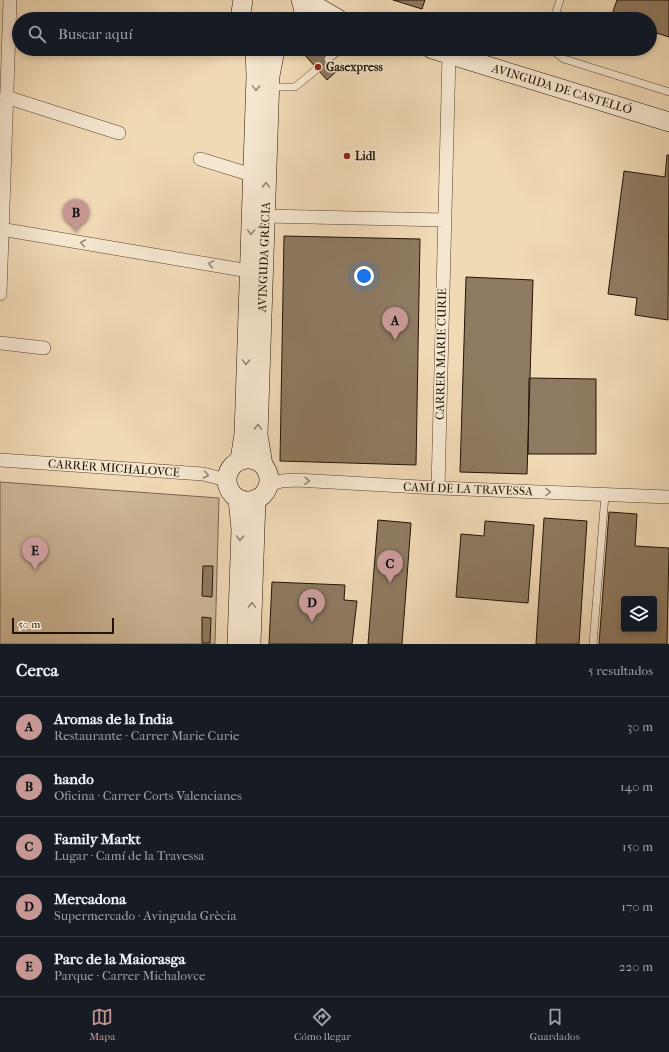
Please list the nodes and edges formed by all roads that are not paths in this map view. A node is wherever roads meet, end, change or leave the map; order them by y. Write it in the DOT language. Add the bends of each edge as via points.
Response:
graph roads {
  1 [pos="10,0"];
  2 [pos="301,0"];
  3 [pos="305,0"];
  4 [pos="560,0"];
  5 [pos="304,12"];
  6 [pos="326,12"];
  7 [pos="556,12"];
  8 [pos="255,56"];
  9 [pos="274,56"];
  10 [pos="332,56"];
  11 [pos="441,56"];
  12 [pos="454,56"];
  13 [pos="560,56"];
  14 [pos="328,59"];
  15 [pos="317,69"];
  16 [pos="269,87"];
  17 [pos="669,92"];
  18 [pos="6,97"];
  19 [pos="669,122"];
  20 [pos="119,133"];
  21 [pos="200,159"];
  22 [pos="252,175"];
  23 [pos="265,216"];
  24 [pos="444,220"];
  25 [pos="1,229"];
  26 [pos="249,271"];
  27 [pos="0,294"];
  28 [pos="0,343"];
  29 [pos="44,348"];
  30 [pos="0,460"];
  31 [pos="240,460"];
  32 [pos="263,465"];
  33 [pos="227,480"];
  34 [pos="268,485"];
  35 [pos="438,488"];
  36 [pos="605,495"];
  37 [pos="669,497"];
  38 [pos="247,499"];
  39 [pos="237,644"];
  40 [pos="251,644"];
  41 [pos="593,644"];
  1 -- 18 [label="street"];
  2 -- 5 [label="main road"];
  3 -- 6 [label="main road"];
  4 -- 7 [label="lane"];
  8 -- 22 [label="main road, AVINGUDA GRÈCIA, one-way"];
  9 -- 16 [label="main road, AVINGUDA GRÈCIA"];
  10 -- 14 [label="lane"];
  11 -- 24 [label="street, CARRER MARIE CURIE"];
  12 -- 19 [label="main road, AVINGUDA DE CASTELLÓ"];
  13 -- 17 [label="lane"];
  15 -- 16 [label="lane" via="295,87"];
  23 -- 16 [label="main road, AVINGUDA GRÈCIA, one-way"];
  18 -- 20 [label="street"];
  18 -- 25 [label="street"];
  21 -- 22 [label="street"];
  22 -- 26 [label="main road, AVINGUDA GRÈCIA, one-way"];
  23 -- 24 [label="street"];
  32 -- 23 [label="main road, AVINGUDA GRÈCIA, one-way" via="258,435"];
  24 -- 35 [label="street, CARRER MARIE CURIE"];
  26 -- 25 [label="street, one-way"];
  25 -- 27 [label="street"];
  26 -- 31 [label="main road, AVINGUDA GRÈCIA, one-way" via="244,434"];
  28 -- 29 [label="street"];
  30 -- 33 [label="street, CARRER MICHALOVCE, one-way" via="203,474"];
  31 -- 32 [label="main road" via="253,459"];
  31 -- 33 [label="main road" via="230,468"];
  32 -- 34 [label="main road" via="268,474"];
  33 -- 38 [label="main road" via="230,491"];
  34 -- 35 [label="street, CAMÍ DE LA TRAVESSA, one-way" via="296,480"];
  34 -- 38 [label="main road" via="264,494"];
  35 -- 36 [label="street, CAMÍ DE LA TRAVESSA, one-way"];
  36 -- 37 [label="street, CAMÍ DE LA TRAVESSA"];
  36 -- 41 [label="lane"];
  38 -- 39 [label="main road, one-way" via="241,529"];
  40 -- 38 [label="main road, one-way"];
}
